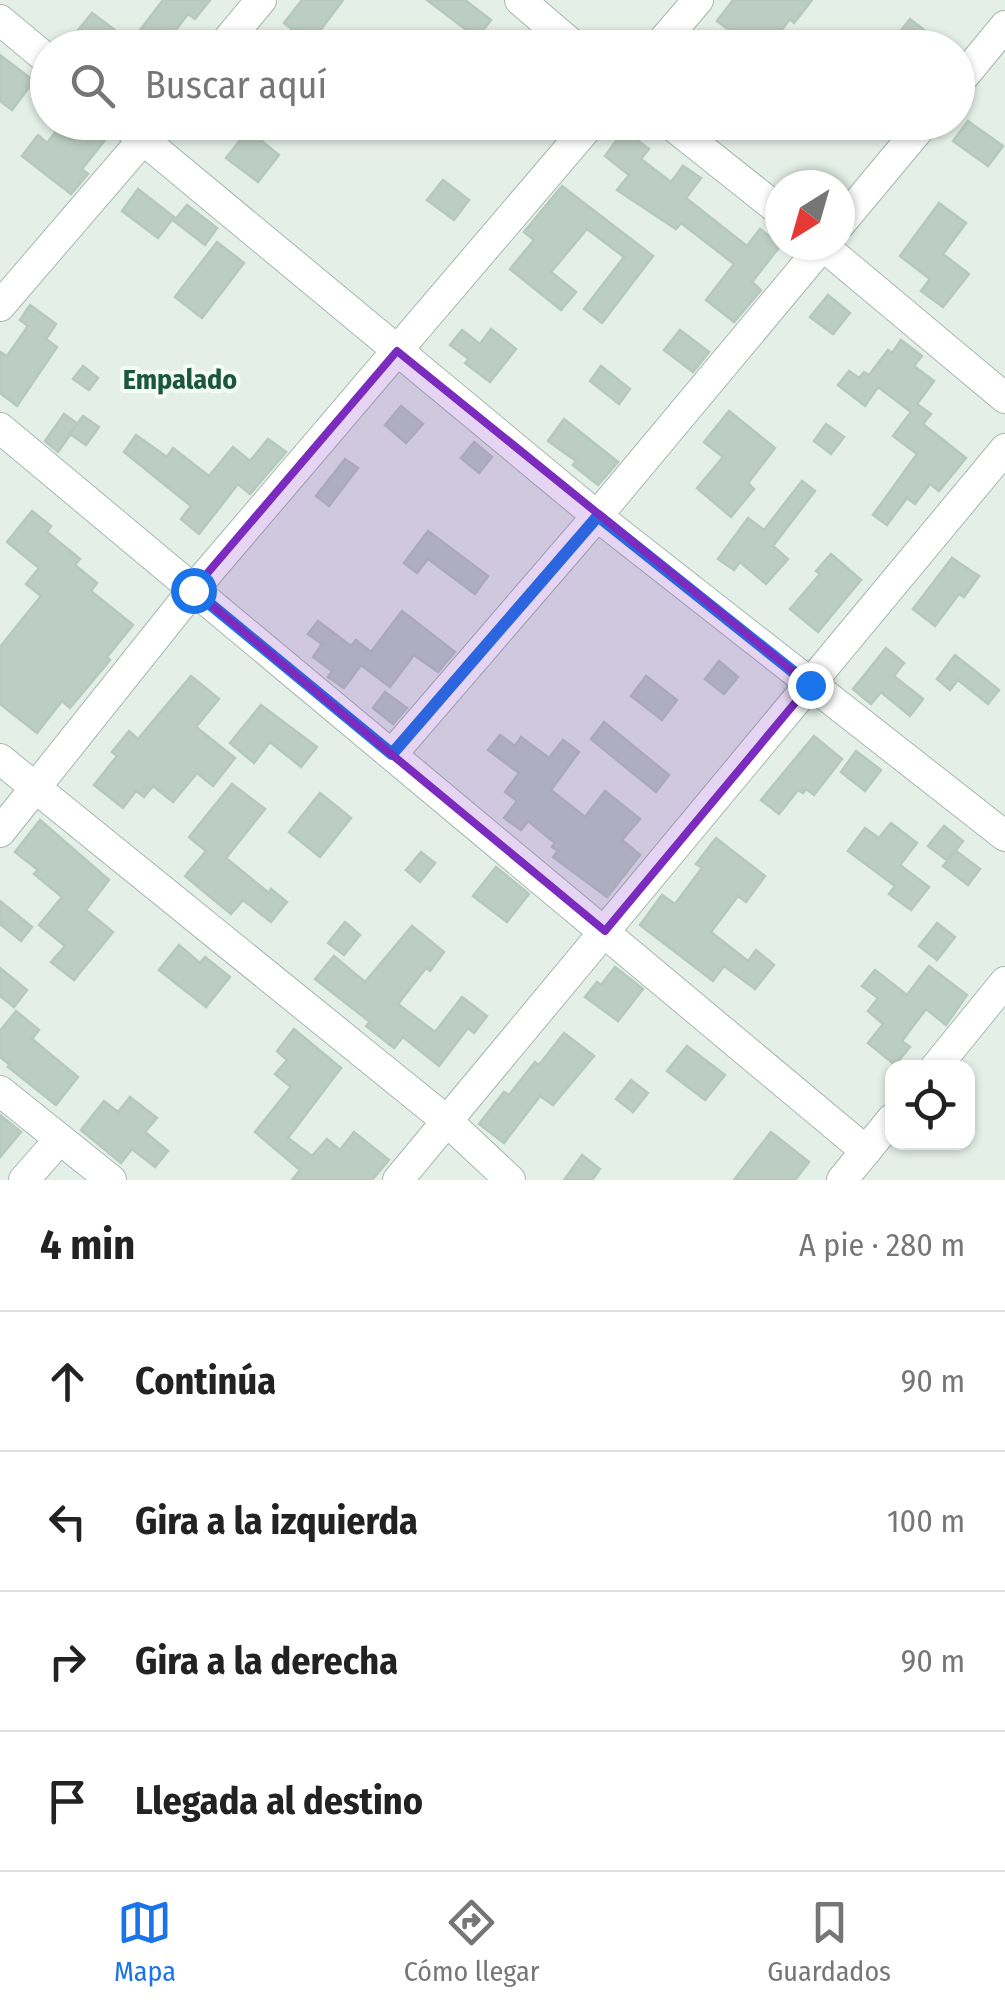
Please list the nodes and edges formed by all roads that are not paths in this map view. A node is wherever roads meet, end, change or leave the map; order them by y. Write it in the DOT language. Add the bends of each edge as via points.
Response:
graph roads {
  1 [pos="261,0"];
  2 [pos="520,0"];
  3 [pos="698,0"];
  4 [pos="0,20"];
  5 [pos="1005,26"];
  6 [pos="236,30"];
  7 [pos="555,30"];
  8 [pos="672,30"];
  9 [pos="30,45"];
  10 [pos="975,62"];
  11 [pos="131,140"];
  12 [pos="155,140"];
  13 [pos="577,140"];
  14 [pos="691,140"];
  15 [pos="910,140"];
  16 [pos="765,199"];
  17 [pos="855,206"];
  18 [pos="811,260"];
  19 [pos="841,260"];
  20 [pos="0,306"];
  21 [pos="397,351"];
  22 [pos="1005,398"];
  23 [pos="0,428"];
  24 [pos="1005,449"];
  25 [pos="598,516"];
  26 [pos="193,590"];
  27 [pos="810,685"];
  28 [pos="392,754"];
  29 [pos="0,760"];
  30 [pos="35,789"];
  31 [pos="0,832"];
  32 [pos="1005,836"];
  33 [pos="605,931"];
  34 [pos="1005,982"];
  35 [pos="942,1060"];
  36 [pos="0,1091"];
  37 [pos="446,1122"];
  38 [pos="885,1128"];
  39 [pos="60,1139"];
  40 [pos="866,1151"];
  41 [pos="24,1180"];
  42 [pos="111,1180"];
  43 [pos="398,1180"];
  44 [pos="510,1180"];
  45 [pos="842,1180"];
  1 -- 6 [label="street"];
  2 -- 7 [label="street"];
  3 -- 8 [label="street"];
  4 -- 9 [label="street"];
  5 -- 10 [label="street"];
  11 -- 20 [label="street"];
  12 -- 21 [label="street"];
  13 -- 21 [label="street"];
  14 -- 16 [label="street"];
  15 -- 17 [label="street"];
  18 -- 25 [label="street"];
  19 -- 22 [label="street"];
  21 -- 25 [label="street"];
  21 -- 26 [label="street"];
  23 -- 26 [label="street"];
  24 -- 27 [label="street"];
  25 -- 27 [label="street"];
  25 -- 28 [label="street"];
  26 -- 28 [label="street"];
  26 -- 30 [label="street"];
  27 -- 32 [label="street"];
  27 -- 33 [label="street"];
  28 -- 33 [label="street"];
  29 -- 30 [label="street"];
  30 -- 31 [label="street"];
  30 -- 37 [label="street"];
  33 -- 37 [label="street"];
  33 -- 40 [label="street"];
  34 -- 35 [label="street"];
  36 -- 39 [label="street"];
  37 -- 43 [label="street"];
  37 -- 44 [label="street"];
  38 -- 40 [label="street"];
  39 -- 41 [label="street"];
  39 -- 42 [label="street"];
  40 -- 45 [label="street"];
}
